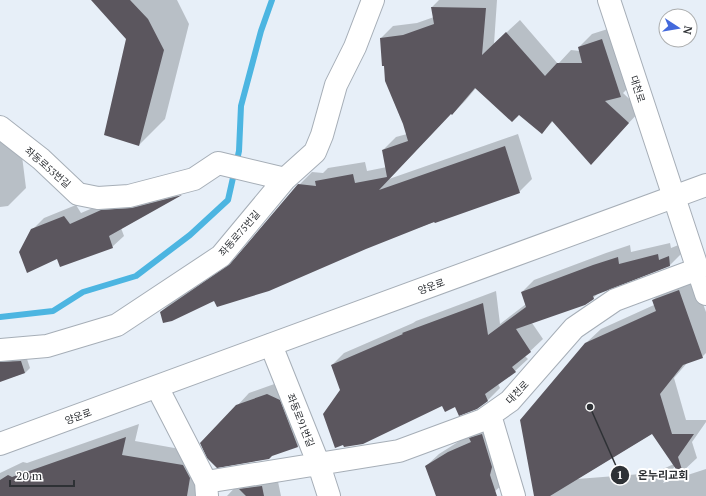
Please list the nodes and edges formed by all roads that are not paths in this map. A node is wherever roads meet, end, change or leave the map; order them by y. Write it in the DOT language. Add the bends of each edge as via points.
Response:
graph roads {
  1 [pos="373,0"];
  2 [pos="609,0"];
  3 [pos="0,128"];
  4 [pos="285,179"];
  5 [pos="706,185"];
  6 [pos="673,197"];
  7 [pos="698,269"];
  8 [pos="706,294"];
  9 [pos="271,345"];
  10 [pos="0,350"];
  11 [pos="156,387"];
  12 [pos="490,415"];
  13 [pos="0,444"];
  14 [pos="315,465"];
  15 [pos="206,489"];
  16 [pos="329,496"];
  17 [pos="514,496"];
  1 -- 4 [label="street, 좌동로75번길" via="355,47 336,85 315,152"];
  2 -- 6 [label="street, 대천로"];
  3 -- 4 [label="street, 좌동로53번길" via="41,159 78,194 98,198 130,196 194,179 218,163"];
  4 -- 10 [label="street, 좌동로75번길" via="221,256 117,324 47,346"];
  5 -- 6 [label="street, 양운로"];
  6 -- 7 [label="street, 대천로"];
  6 -- 9 [label="street, 양운로"];
  7 -- 8 [label="street, 대천로"];
  7 -- 12 [label="street, 대천로" via="615,300 574,328 510,401"];
  9 -- 11 [label="street, 양운로"];
  9 -- 14 [label="street, 좌동로91번길"];
  11 -- 13 [label="street, 양운로"];
  11 -- 15 [label="street"];
  12 -- 14 [label="street, 대천로" via="399,452"];
  12 -- 17 [label="street"];
  14 -- 15 [label="street"];
  14 -- 16 [label="street, 좌동로91번길"];
}
